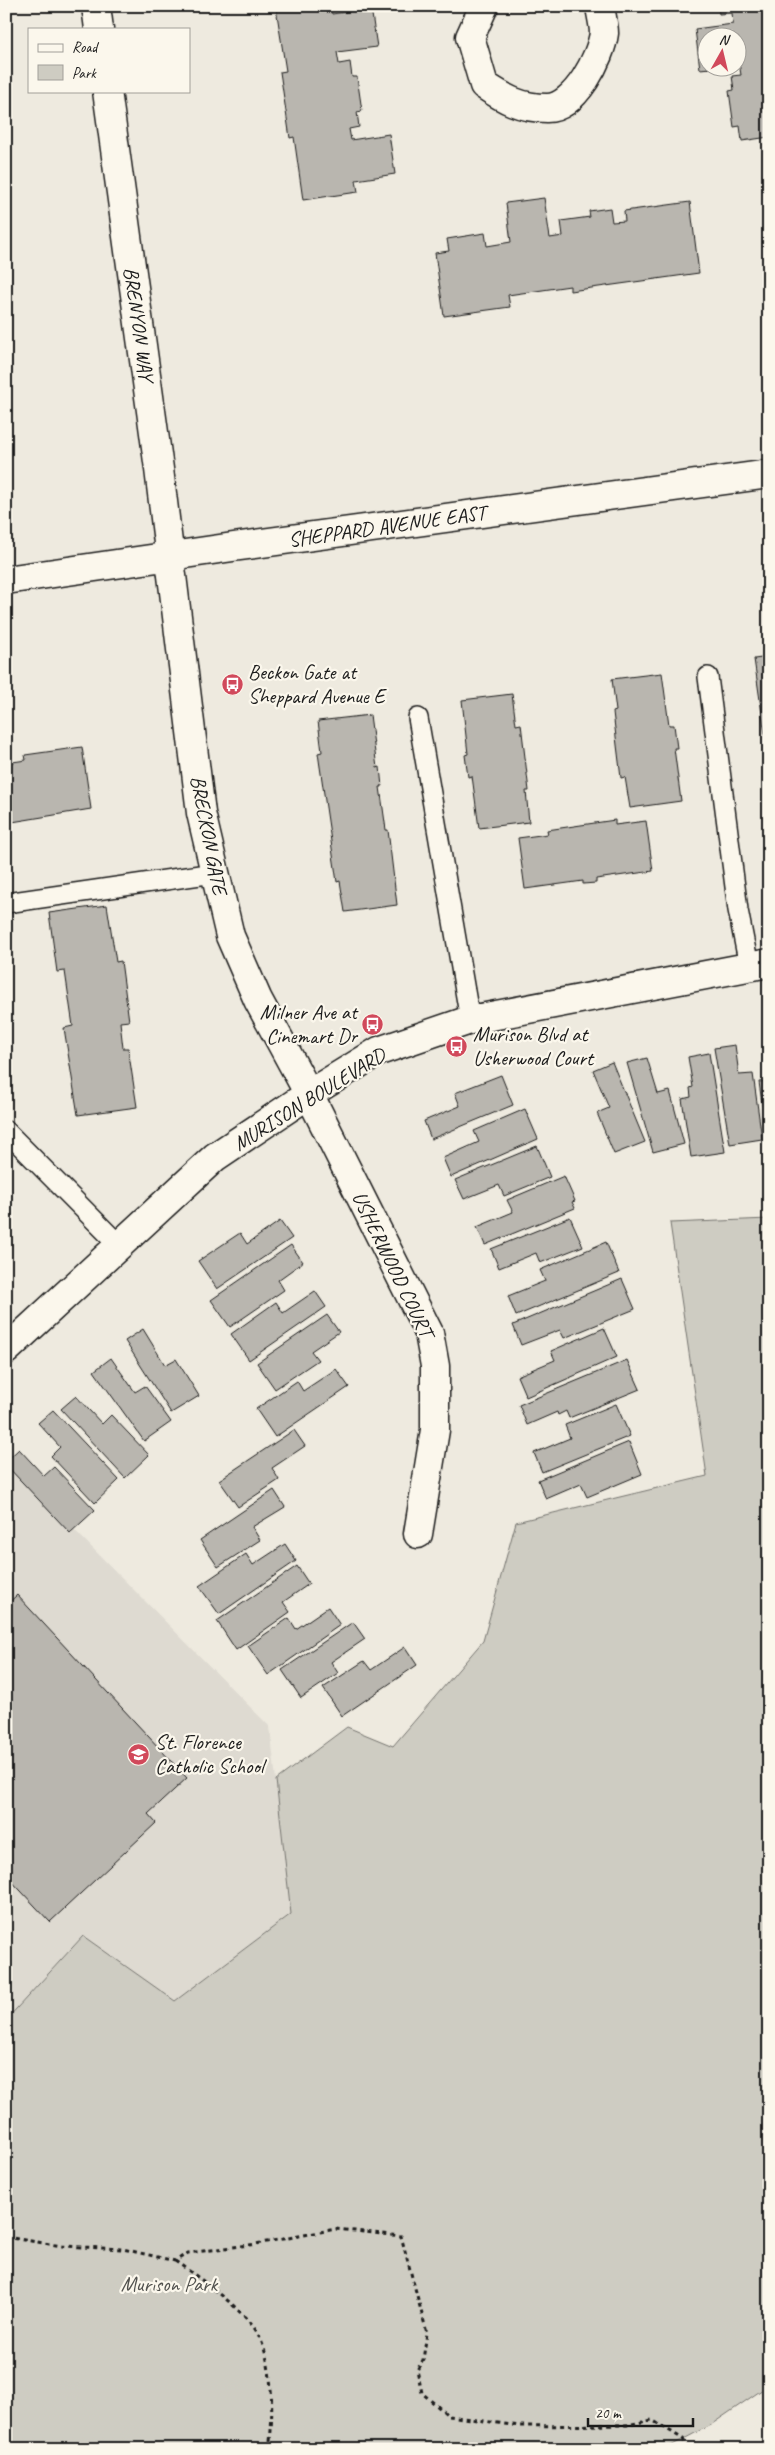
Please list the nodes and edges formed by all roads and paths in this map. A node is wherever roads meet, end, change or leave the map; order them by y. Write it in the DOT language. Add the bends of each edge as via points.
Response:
graph roads {
  1 [pos="96,6"];
  2 [pos="484,6"];
  3 [pos="600,6"];
  4 [pos="99,28"];
  5 [pos="107,92"];
  6 [pos="769,474"];
  7 [pos="169,557"];
  8 [pos="6,580"];
  9 [pos="708,677"];
  10 [pos="418,718"];
  11 [pos="214,873"];
  12 [pos="6,902"];
  13 [pos="759,965"];
  14 [pos="470,1020"];
  15 [pos="309,1094"];
  16 [pos="6,1131"];
  17 [pos="119,1245"];
  18 [pos="6,1350"];
  19 [pos="418,1534"];
  20 [pos="6,2237"];
  21 [pos="175,2261"];
  22 [pos="269,2449"];
  23 [pos="688,2449"];
  1 -- 4 [label="street"];
  2 -- 3 [label="street" via="470,37 484,85 513,103 549,108 572,96 590,74 604,33"];
  5 -- 7 [label="street, BRENYON WAY"];
  6 -- 7 [label="street, SHEPPARD AVENUE EAST"];
  7 -- 8 [label="street, SHEPPARD AVENUE EAST"];
  7 -- 11 [label="street, BRECKON GATE" via="201,814"];
  9 -- 13 [label="lane" via="738,910"];
  10 -- 14 [label="lane"];
  11 -- 12 [label="lane"];
  11 -- 15 [label="street, BRECKON GATE" via="230,936 258,1000"];
  13 -- 14 [label="street, MURISON BOULEVARD"];
  14 -- 15 [label="street, MURISON BOULEVARD" via="379,1051"];
  15 -- 17 [label="street, MURISON BOULEVARD" via="215,1157"];
  15 -- 19 [label="street, USHERWOOD COURT" via="429,1333 435,1366 435,1430"];
  16 -- 17 [label="lane"];
  17 -- 18 [label="street, MURISON BOULEVARD"];
  20 -- 21 [label="path" via="62,2246 123,2248"];
  21 -- 22 [label="path" via="219,2293 253,2326 264,2349 270,2378"];
  21 -- 23 [label="path" via="188,2253 336,2229 401,2236 427,2332 423,2360 417,2370 422,2393 449,2416 519,2426 626,2425 652,2420 683,2439"];
}
